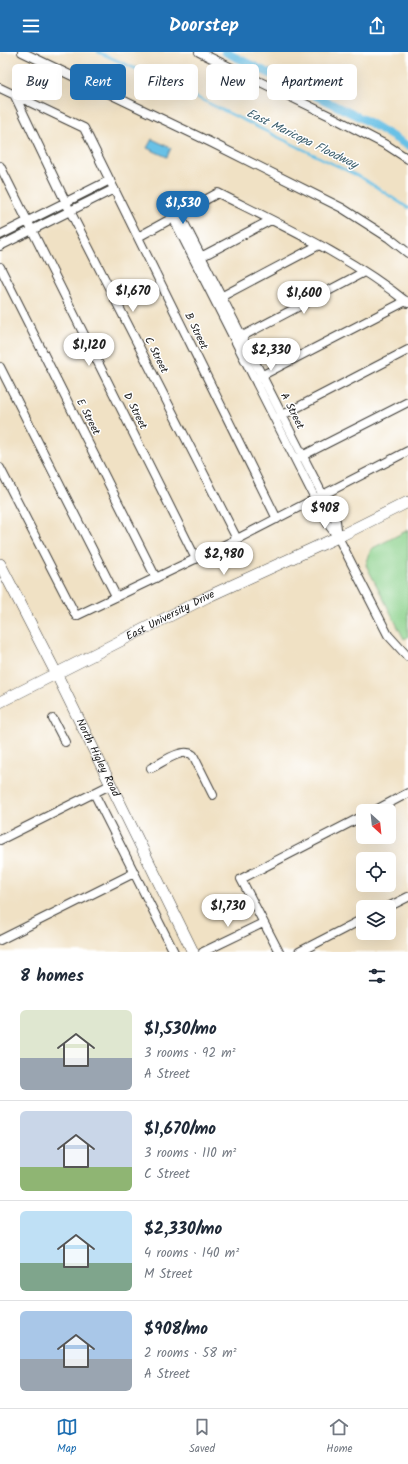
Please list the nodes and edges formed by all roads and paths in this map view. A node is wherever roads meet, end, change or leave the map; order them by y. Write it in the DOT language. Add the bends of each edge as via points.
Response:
graph roads {
  1 [pos="22,52"];
  2 [pos="199,52"];
  3 [pos="0,88"];
  4 [pos="12,93"];
  5 [pos="17,100"];
  6 [pos="26,100"];
  7 [pos="408,159"];
  8 [pos="0,166"];
  9 [pos="110,180"];
  10 [pos="114,189"];
  11 [pos="66,202"];
  12 [pos="70,211"];
  13 [pos="176,217"];
  14 [pos="271,220"];
  15 [pos="27,222"];
  16 [pos="32,231"];
  17 [pos="0,235"];
  18 [pos="138,236"];
  19 [pos="319,245"];
  20 [pos="0,246"];
  21 [pos="408,253"];
  22 [pos="198,259"];
  23 [pos="0,267"];
  24 [pos="364,272"];
  25 [pos="218,299"];
  26 [pos="407,302"];
  27 [pos="238,338"];
  28 [pos="408,350"];
  29 [pos="0,367"];
  30 [pos="258,377"];
  31 [pos="408,402"];
  32 [pos="279,418"];
  33 [pos="408,451"];
  34 [pos="299,458"];
  35 [pos="0,468"];
  36 [pos="319,498"];
  37 [pos="408,502"];
  38 [pos="276,519"];
  39 [pos="338,537"];
  40 [pos="237,539"];
  41 [pos="196,559"];
  42 [pos="0,564"];
  43 [pos="156,578"];
  44 [pos="116,596"];
  45 [pos="408,657"];
  46 [pos="56,673"];
  47 [pos="0,702"];
  48 [pos="53,719"];
  49 [pos="65,742"];
  50 [pos="151,768"];
  51 [pos="110,785"];
  52 [pos="94,793"];
  53 [pos="408,793"];
  54 [pos="213,796"];
  55 [pos="387,804"];
  56 [pos="356,820"];
  57 [pos="1,837"];
  58 [pos="134,873"];
  59 [pos="408,897"];
  60 [pos="396,903"];
  61 [pos="263,923"];
  62 [pos="356,924"];
  63 [pos="0,940"];
  64 [pos="174,952"];
  65 [pos="193,952"];
  66 [pos="203,952"];
  67 [pos="279,952"];
  68 [pos="299,952"];
  1 -- 21 [label="street" via="342,208"];
  2 -- 7 [label="street" via="334,118"];
  3 -- 4 [label="street, B Street"];
  5 -- 11 [label="street, C Street"];
  6 -- 9 [label="street, B Street" via="84,128"];
  8 -- 15 [label="street, D Street"];
  9 -- 10 [label="street, B Street"];
  9 -- 11 [label="street"];
  10 -- 12 [label="street"];
  10 -- 18 [label="street, B Street"];
  11 -- 12 [label="street, C Street"];
  11 -- 15 [label="street"];
  12 -- 16 [label="street"];
  12 -- 40 [label="street, C Street"];
  13 -- 14 [label="street" via="218,194"];
  13 -- 18 [label="street"];
  13 -- 22 [label="street, A Street"];
  14 -- 19 [label="street"];
  14 -- 22 [label="street"];
  15 -- 16 [label="street, D Street"];
  15 -- 17 [label="street"];
  16 -- 20 [label="street"];
  16 -- 41 [label="street, D Street"];
  18 -- 38 [label="street, B Street"];
  19 -- 24 [label="street"];
  19 -- 25 [label="street"];
  22 -- 25 [label="street, A Street"];
  23 -- 43 [label="street, E Street"];
  24 -- 26 [label="street"];
  24 -- 27 [label="street"];
  25 -- 27 [label="street, A Street"];
  26 -- 30 [label="street"];
  27 -- 30 [label="street, A Street"];
  28 -- 32 [label="street"];
  29 -- 44 [label="street"];
  30 -- 32 [label="street, A Street"];
  31 -- 34 [label="street"];
  32 -- 34 [label="street, A Street"];
  33 -- 36 [label="street"];
  34 -- 36 [label="street, A Street"];
  35 -- 44 [label="street" via="76,616"];
  36 -- 38 [label="street"];
  36 -- 39 [label="street, A Street" via="328,524"];
  37 -- 39 [label="main road, East University Drive"];
  38 -- 40 [label="street"];
  39 -- 45 [label="street, A Street" via="388,635"];
  39 -- 46 [label="main road, East University Drive" via="214,594"];
  40 -- 41 [label="street"];
  41 -- 43 [label="street"];
  42 -- 46 [label="main road, North Higley Road"];
  43 -- 44 [label="street"];
  46 -- 47 [label="main road, East University Drive"];
  46 -- 51 [label="main road, North Higley Road"];
  48 -- 49 [label="street"];
  50 -- 54 [label="street" via="182,752 193,755"];
  51 -- 52 [label="street"];
  51 -- 65 [label="main road, North Higley Road"];
  52 -- 57 [label="street"];
  52 -- 58 [label="street, North Higley Road"];
  53 -- 55 [label="street"];
  56 -- 61 [label="street" via="241,879"];
  58 -- 63 [label="street"];
  58 -- 64 [label="street, North Higley Road"];
  59 -- 60 [label="street"];
  61 -- 66 [label="street"];
  61 -- 67 [label="street"];
  62 -- 68 [label="street"];
}
